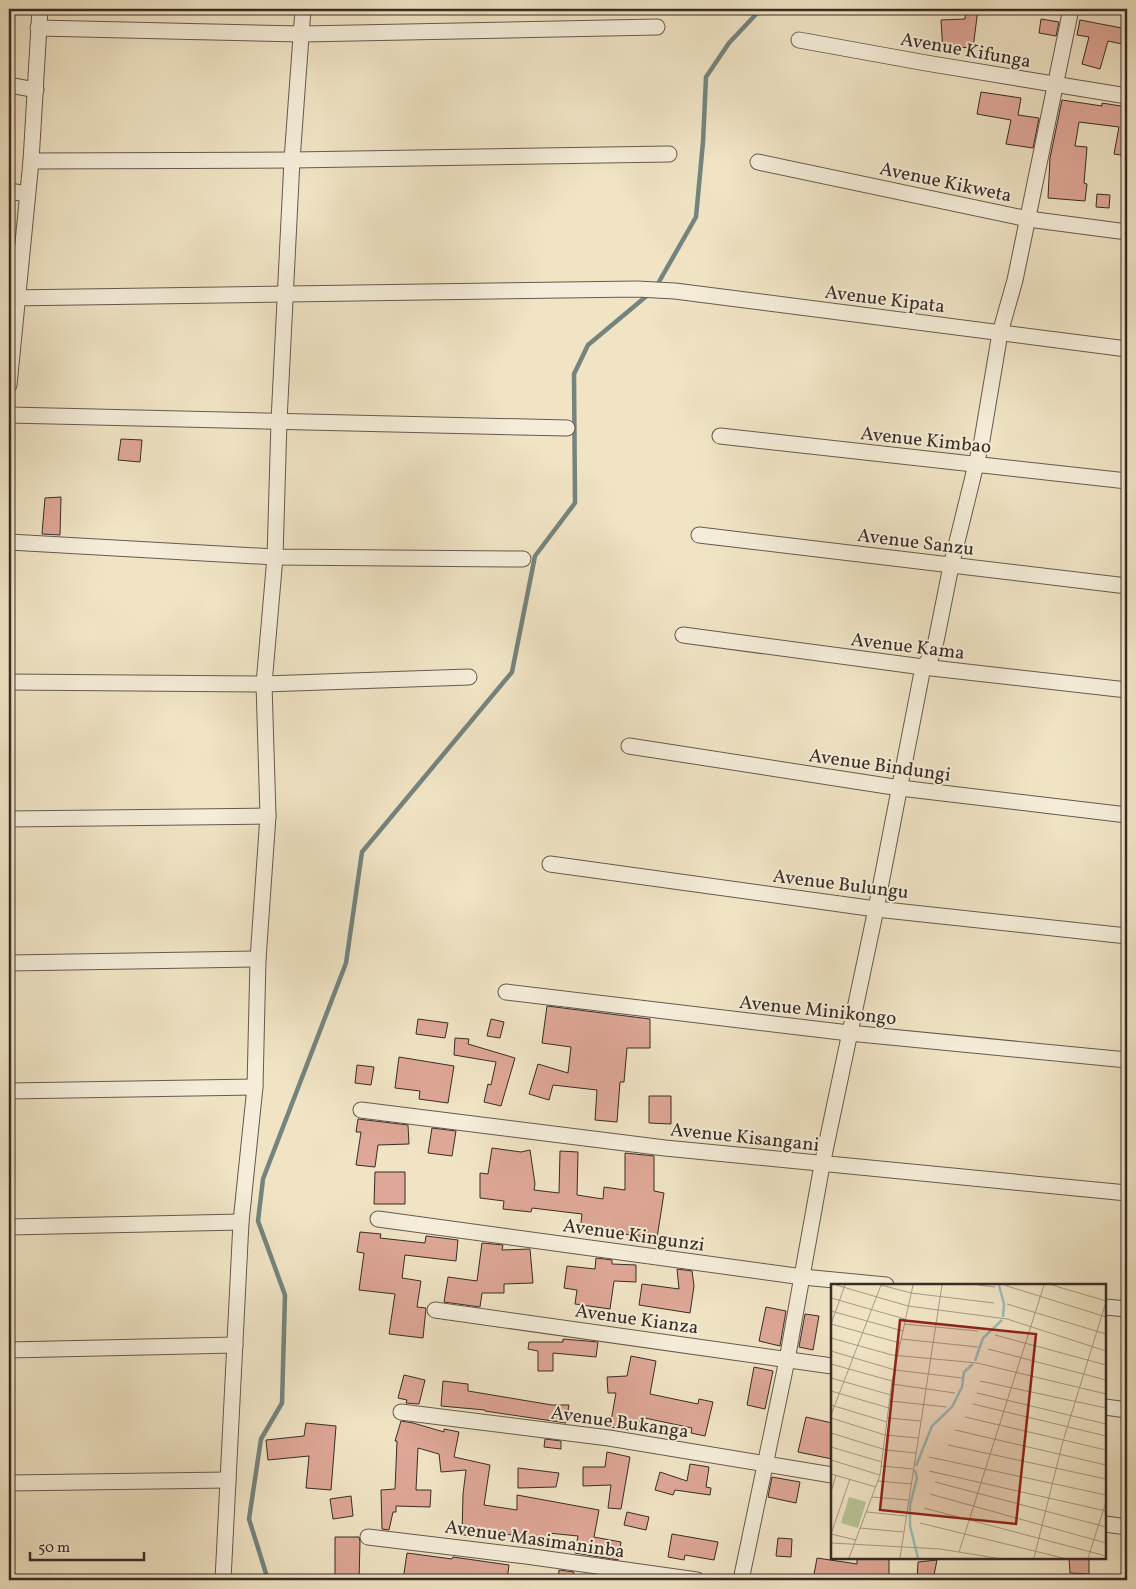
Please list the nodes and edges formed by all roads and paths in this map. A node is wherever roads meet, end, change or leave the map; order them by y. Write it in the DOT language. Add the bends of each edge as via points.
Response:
graph roads {
  1 [pos="40,9"];
  2 [pos="303,9"];
  3 [pos="1071,9"];
  4 [pos="658,27"];
  5 [pos="38,28"];
  6 [pos="302,34"];
  7 [pos="799,40"];
  8 [pos="9,85"];
  9 [pos="1056,85"];
  10 [pos="36,90"];
  11 [pos="1127,96"];
  12 [pos="668,154"];
  13 [pos="292,160"];
  14 [pos="31,161"];
  15 [pos="758,162"];
  16 [pos="9,191"];
  17 [pos="27,194"];
  18 [pos="1028,219"];
  19 [pos="1127,232"];
  20 [pos="285,295"];
  21 [pos="13,298"];
  22 [pos="1000,332"];
  23 [pos="1127,349"];
  24 [pos="9,385"];
  25 [pos="9,416"];
  26 [pos="278,420"];
  27 [pos="567,428"];
  28 [pos="720,436"];
  29 [pos="975,465"];
  30 [pos="1127,480"];
  31 [pos="699,535"];
  32 [pos="9,542"];
  33 [pos="275,557"];
  34 [pos="523,559"];
  35 [pos="951,566"];
  36 [pos="1127,586"];
  37 [pos="683,635"];
  38 [pos="923,668"];
  39 [pos="469,677"];
  40 [pos="9,682"];
  41 [pos="264,684"];
  42 [pos="1127,690"];
  43 [pos="629,746"];
  44 [pos="900,788"];
  45 [pos="1127,815"];
  46 [pos="268,816"];
  47 [pos="9,819"];
  48 [pos="550,864"];
  49 [pos="876,909"];
  50 [pos="1127,936"];
  51 [pos="258,959"];
  52 [pos="9,963"];
  53 [pos="506,992"];
  54 [pos="849,1033"];
  55 [pos="1127,1060"];
  56 [pos="255,1087"];
  57 [pos="9,1091"];
  58 [pos="361,1110"];
  59 [pos="822,1164"];
  60 [pos="1127,1193"];
  61 [pos="378,1219"];
  62 [pos="241,1222"];
  63 [pos="9,1227"];
  64 [pos="803,1277"];
  65 [pos="876,1284"];
  66 [pos="1106,1307"];
  67 [pos="1127,1309"];
  68 [pos="435,1310"];
  69 [pos="236,1344"];
  70 [pos="9,1350"];
  71 [pos="787,1360"];
  72 [pos="831,1366"];
  73 [pos="1106,1407"];
  74 [pos="1127,1410"];
  75 [pos="401,1412"];
  76 [pos="764,1463"];
  77 [pos="831,1475"];
  78 [pos="228,1480"];
  79 [pos="9,1483"];
  80 [pos="1106,1524"];
  81 [pos="1127,1527"];
  82 [pos="368,1537"];
  83 [pos="223,1580"];
  84 [pos="697,1580"];
  85 [pos="741,1580"];
  1 -- 5 [label="street"];
  2 -- 6 [label="street"];
  3 -- 9 [label="street"];
  4 -- 6 [label="street"];
  5 -- 6 [label="street"];
  5 -- 10 [label="street"];
  6 -- 13 [label="street"];
  7 -- 9 [label="street, Avenue Kifunga"];
  8 -- 10 [label="street"];
  9 -- 11 [label="street, Avenue Kifunga"];
  9 -- 18 [label="street"];
  10 -- 14 [label="street"];
  12 -- 13 [label="street"];
  13 -- 14 [label="street"];
  13 -- 20 [label="street"];
  14 -- 17 [label="street"];
  15 -- 18 [label="street, Avenue Kikweta"];
  16 -- 17 [label="street"];
  17 -- 21 [label="street"];
  18 -- 19 [label="street, Avenue Kikweta"];
  18 -- 22 [label="street"];
  20 -- 21 [label="street, Avenue Kipata"];
  20 -- 22 [label="street, Avenue Kipata" via="637,289"];
  20 -- 26 [label="street"];
  21 -- 24 [label="street"];
  22 -- 23 [label="street, Avenue Kipata"];
  22 -- 29 [label="street"];
  25 -- 26 [label="street"];
  26 -- 27 [label="street"];
  26 -- 33 [label="street"];
  28 -- 29 [label="street, Avenue Kimbao"];
  29 -- 30 [label="street, Avenue Kimbao"];
  29 -- 35 [label="street"];
  31 -- 35 [label="street, Avenue Sanzu"];
  32 -- 33 [label="street"];
  33 -- 34 [label="street"];
  33 -- 41 [label="street"];
  35 -- 36 [label="street, Avenue Sanzu"];
  35 -- 38 [label="street" via="936,641"];
  37 -- 38 [label="street, Avenue Kama"];
  38 -- 42 [label="street, Avenue Kama"];
  38 -- 44 [label="street"];
  39 -- 41 [label="street"];
  40 -- 41 [label="street"];
  41 -- 46 [label="street"];
  43 -- 44 [label="street, Avenue Bindungi"];
  44 -- 45 [label="street, Avenue Bindungi"];
  44 -- 49 [label="street"];
  46 -- 47 [label="street"];
  46 -- 51 [label="street"];
  48 -- 49 [label="street, Avenue Bulungu"];
  49 -- 50 [label="street, Avenue Bulungu"];
  49 -- 54 [label="street"];
  51 -- 52 [label="street"];
  51 -- 56 [label="street"];
  53 -- 54 [label="street, Avenue Minikongo"];
  54 -- 55 [label="street, Avenue Minikongo"];
  54 -- 59 [label="street"];
  56 -- 57 [label="street"];
  56 -- 62 [label="street"];
  58 -- 59 [label="street, Avenue Kisangani"];
  59 -- 60 [label="street, Avenue Kisangani"];
  59 -- 64 [label="street"];
  61 -- 64 [label="street, Avenue Kingunzi"];
  62 -- 63 [label="street"];
  62 -- 69 [label="street"];
  64 -- 65 [label="street, Avenue Kingunzi"];
  64 -- 71 [label="street"];
  66 -- 67 [label="street"];
  68 -- 71 [label="street, Avenue Kianza"];
  69 -- 70 [label="street"];
  69 -- 78 [label="street"];
  71 -- 72 [label="street, Avenue Kianza"];
  71 -- 76 [label="street"];
  73 -- 74 [label="street"];
  75 -- 76 [label="street, Avenue Bukanga" via="608,1438"];
  76 -- 77 [label="street, Avenue Bukanga"];
  76 -- 85 [label="street"];
  78 -- 79 [label="street"];
  78 -- 83 [label="street"];
  80 -- 81 [label="street"];
  82 -- 84 [label="street, Avenue Masimaninba"];
}
